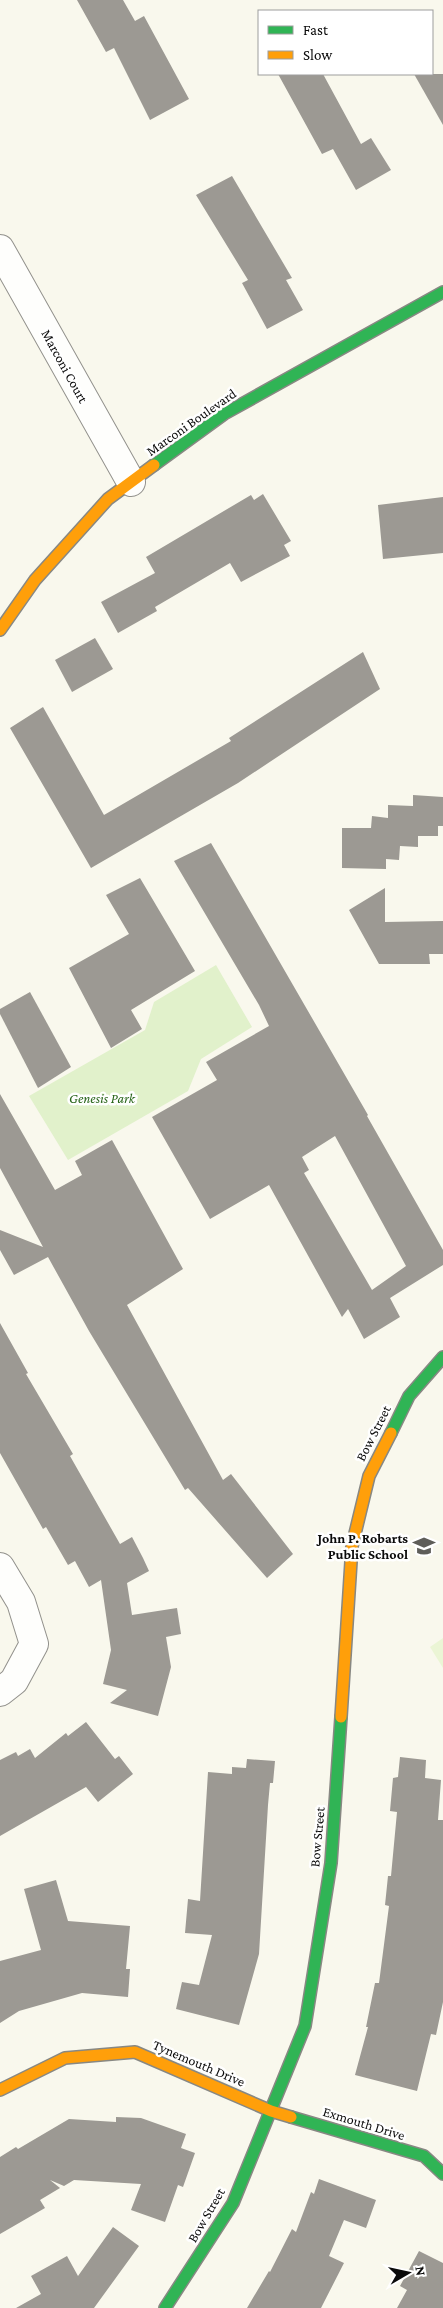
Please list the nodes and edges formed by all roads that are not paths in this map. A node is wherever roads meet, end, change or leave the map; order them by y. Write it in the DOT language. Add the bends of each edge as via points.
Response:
graph roads {
  1 [pos="0,249"];
  2 [pos="443,292"];
  3 [pos="132,482"];
  4 [pos="0,630"];
  5 [pos="443,1357"];
  6 [pos="0,1567"];
  7 [pos="0,1692"];
  8 [pos="0,2090"];
  9 [pos="271,2111"];
  10 [pos="443,2174"];
  11 [pos="165,2308"];
  1 -- 3 [label="street, Marconi Court"];
  2 -- 3 [label="street, Marconi Boulevard" via="224,414"];
  3 -- 4 [label="street, Marconi Boulevard" via="108,499 35,580"];
  5 -- 9 [label="street, Bow Street" via="409,1396 369,1476 352,1546 331,1862 305,2026"];
  6 -- 7 [label="street" via="21,1602 34,1644 14,1681"];
  8 -- 9 [label="street, Tynemouth Drive" via="64,2058 135,2052"];
  9 -- 10 [label="street, Exmouth Drive" via="424,2156"];
  9 -- 11 [label="street, Bow Street" via="233,2203"];
}
